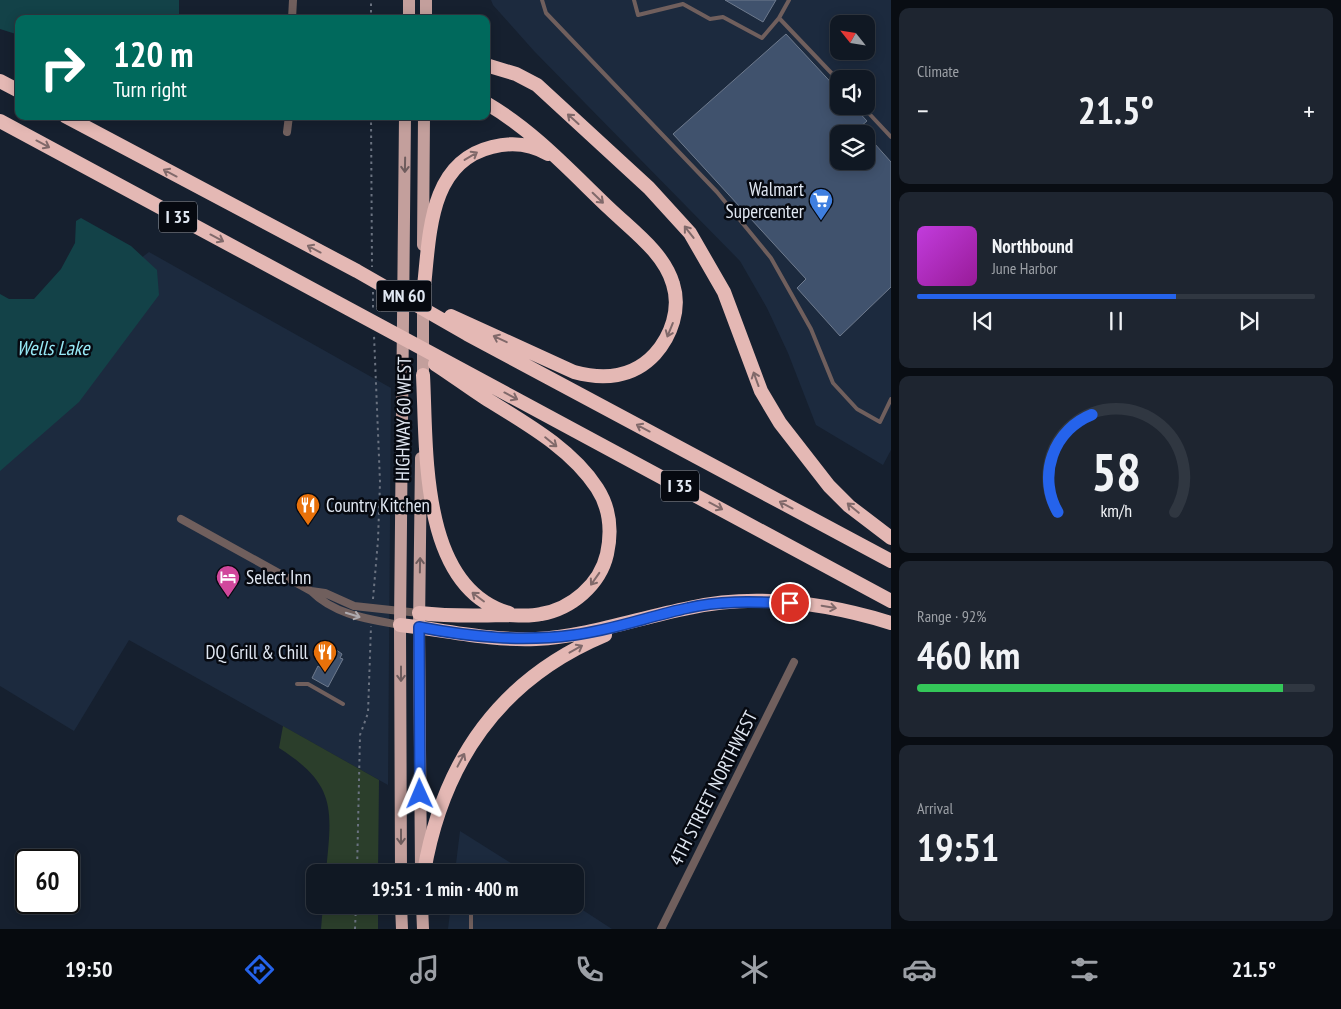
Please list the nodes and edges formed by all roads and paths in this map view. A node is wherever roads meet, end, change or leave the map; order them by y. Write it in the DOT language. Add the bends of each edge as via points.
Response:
graph roads {
  1 [pos="293,0"];
  2 [pos="371,0"];
  3 [pos="409,0"];
  4 [pos="426,0"];
  5 [pos="542,0"];
  6 [pos="634,0"];
  7 [pos="789,0"];
  8 [pos="292,15"];
  9 [pos="371,15"];
  10 [pos="409,15"];
  11 [pos="426,15"];
  12 [pos="779,18"];
  13 [pos="490,66"];
  14 [pos="830,72"];
  15 [pos="0,81"];
  16 [pos="15,89"];
  17 [pos="490,105"];
  18 [pos="870,115"];
  19 [pos="73,120"];
  20 [pos="288,120"];
  21 [pos="371,120"];
  22 [pos="406,120"];
  23 [pos="424,120"];
  24 [pos="0,121"];
  25 [pos="287,132"];
  26 [pos="891,137"];
  27 [pos="563,164"];
  28 [pos="372,272"];
  29 [pos="373,292"];
  30 [pos="423,295"];
  31 [pos="373,312"];
  32 [pos="468,329"];
  33 [pos="374,332"];
  34 [pos="423,375"];
  35 [pos="467,379"];
  36 [pos="891,399"];
  37 [pos="181,520"];
  38 [pos="891,538"];
  39 [pos="891,561"];
  40 [pos="311,591"];
  41 [pos="891,601"];
  42 [pos="372,608"];
  43 [pos="401,611"];
  44 [pos="522,615"];
  45 [pos="372,620"];
  46 [pos="419,620"];
  47 [pos="635,622"];
  48 [pos="891,623"];
  49 [pos="400,625"];
  50 [pos="794,662"];
  51 [pos="297,684"];
  52 [pos="343,704"];
  53 [pos="357,864"];
  54 [pos="401,864"];
  55 [pos="423,864"];
  56 [pos="425,864"];
  57 [pos="356,914"];
  58 [pos="402,914"];
  59 [pos="422,914"];
  60 [pos="471,914"];
  61 [pos="355,929"];
  62 [pos="402,929"];
  63 [pos="423,929"];
  64 [pos="471,929"];
  65 [pos="661,929"];
  1 -- 8 [label="street"];
  2 -- 9 [label="path"];
  3 -- 10 [label="main road"];
  4 -- 11 [label="main road"];
  5 -- 36 [label="lane" via="546,13 717,192 771,258 810,329 833,384 857,409 880,422"];
  6 -- 12 [label="lane" via="638,15 683,4 710,20 723,16 762,38"];
  7 -- 12 [label="lane"];
  12 -- 14 [label="lane"];
  38 -- 13 [label="highway, one-way" via="829,486 780,423 760,390 724,292 690,232 649,188 537,85"];
  15 -- 16 [label="highway"];
  17 -- 27 [label="highway" via="538,139"];
  18 -- 26 [label="lane"];
  32 -- 19 [label="highway, I 35, one-way"];
  20 -- 25 [label="street"];
  21 -- 28 [label="path"];
  22 -- 43 [label="main road, HIGHWAY 60 WEST / MN 60, one-way"];
  23 -- 30 [label="main road, HIGHWAY 60 WEST / MN 60"];
  24 -- 35 [label="highway, I 35, one-way" via="357,312"];
  30 -- 27 [label="highway, one-way" via="434,209 442,186 457,166 470,156 502,144 535,148"];
  27 -- 32 [label="highway, one-way" via="660,257 674,286 676,302 670,333 650,359 637,368 606,377 574,372"];
  29 -- 31 [label="path"];
  30 -- 34 [label="main road, HIGHWAY 60 WEST / MN 60"];
  39 -- 32 [label="highway, I 35, one-way"];
  33 -- 42 [label="path" via="380,482"];
  44 -- 34 [label="highway, one-way" via="480,600 459,578 448,555 431,498"];
  46 -- 34 [label="main road, HIGHWAY 60 WEST / MN 60, one-way"];
  35 -- 41 [label="highway, I 35, one-way"];
  35 -- 44 [label="highway, one-way" via="563,451 597,488 610,522 606,559 588,590 558,609"];
  37 -- 40 [label="street"];
  40 -- 42 [label="street" via="326,592 354,606"];
  40 -- 45 [label="street, one-way" via="336,609"];
  42 -- 43 [label="street"];
  43 -- 46 [label="street"];
  43 -- 49 [label="main road, HIGHWAY 60 WEST / MN 60"];
  44 -- 46 [label="highway"];
  45 -- 49 [label="street"];
  45 -- 53 [label="path" via="368,713 360,735"];
  46 -- 47 [label="highway" via="458,635 536,639 575,635"];
  46 -- 49 [label="highway"];
  46 -- 55 [label="main road, HIGHWAY 60 WEST / MN 60"];
  47 -- 48 [label="highway, one-way" via="690,607 745,602 825,606"];
  56 -- 47 [label="highway, one-way" via="446,791 472,740 490,717 518,688 547,666 591,641"];
  49 -- 54 [label="main road, HIGHWAY 60 WEST / MN 60, one-way"];
  50 -- 65 [label="street, 4TH STREET NORTHWEST"];
  51 -- 52 [label="lane" via="308,684"];
  57 -- 61 [label="path"];
  58 -- 62 [label="main road"];
  59 -- 63 [label="main road"];
  60 -- 64 [label="lane"];
}
